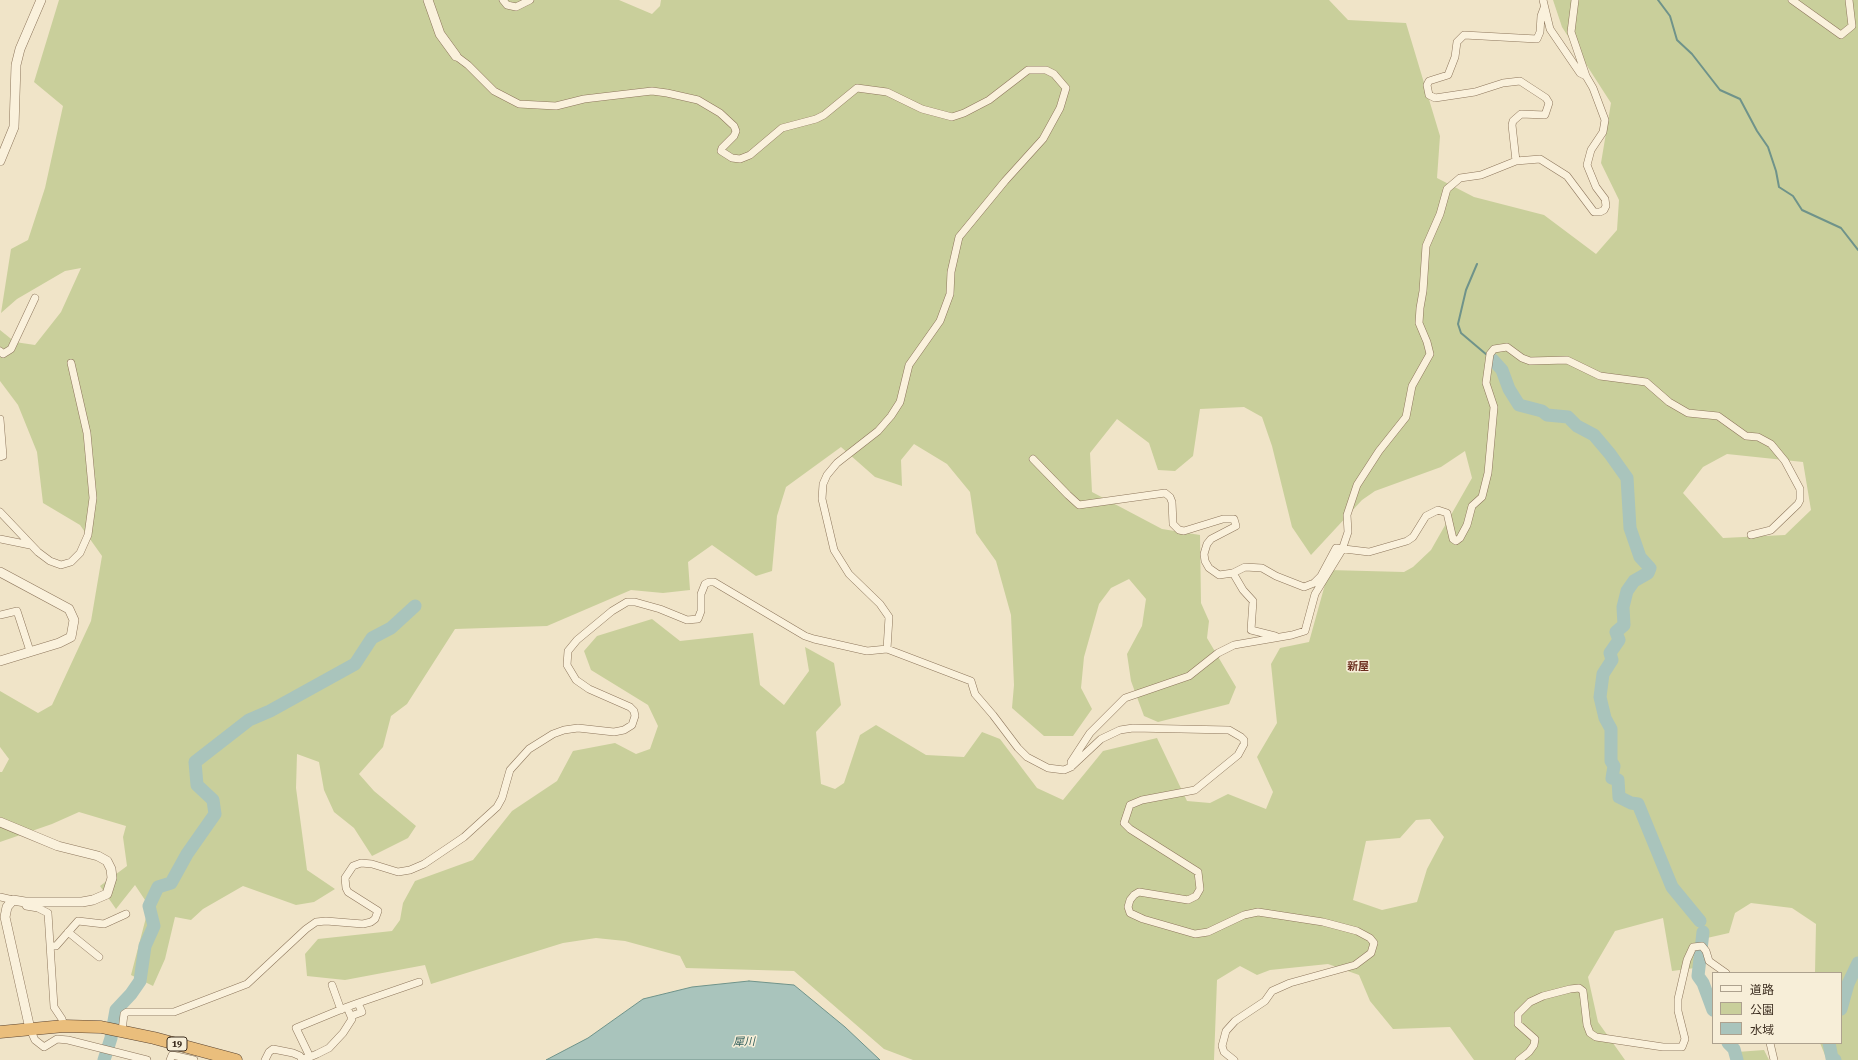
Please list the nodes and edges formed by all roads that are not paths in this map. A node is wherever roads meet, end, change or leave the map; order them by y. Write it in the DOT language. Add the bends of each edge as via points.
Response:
graph roads {
  1 [pos="40,0"];
  2 [pos="428,0"];
  3 [pos="503,0"];
  4 [pos="530,0"];
  5 [pos="1575,0"];
  6 [pos="1792,0"];
  7 [pos="1849,0"];
  8 [pos="1544,4"];
  9 [pos="456,56"];
  10 [pos="1586,76"];
  11 [pos="0,161"];
  12 [pos="1516,161"];
  13 [pos="35,298"];
  14 [pos="0,351"];
  15 [pos="71,363"];
  16 [pos="0,419"];
  17 [pos="0,457"];
  18 [pos="1033,458"];
  19 [pos="0,512"];
  20 [pos="1751,535"];
  21 [pos="0,539"];
  22 [pos="31,545"];
  23 [pos="1342,550"];
  24 [pos="0,572"];
  25 [pos="1233,573"];
  26 [pos="0,615"];
  27 [pos="1277,637"];
  28 [pos="887,649"];
  29 [pos="30,651"];
  30 [pos="0,660"];
  31 [pos="1072,767"];
  32 [pos="0,822"];
  33 [pos="0,897"];
  34 [pos="13,900"];
  35 [pos="25,902"];
  36 [pos="126,914"];
  37 [pos="68,932"];
  38 [pos="52,946"];
  39 [pos="99,957"];
  40 [pos="1725,972"];
  41 [pos="419,982"];
  42 [pos="332,985"];
  43 [pos="358,1003"];
  44 [pos="344,1009"];
  45 [pos="352,1016"];
  46 [pos="64,1026"];
  47 [pos="30,1029"];
  48 [pos="120,1030"];
  49 [pos="0,1032"];
  50 [pos="1770,1044"];
  51 [pos="120,1057"];
  52 [pos="310,1057"];
  53 [pos="147,1060"];
  54 [pos="170,1060"];
  55 [pos="194,1060"];
  56 [pos="236,1060"];
  57 [pos="265,1060"];
  58 [pos="302,1060"];
  59 [pos="1234,1060"];
  60 [pos="1519,1060"];
  61 [pos="1774,1060"];
  1 -- 11 [label="street" via="16,65 14,127"];
  2 -- 9 [label="street" via="440,34"];
  3 -- 4 [label="street" via="507,5 516,7"];
  5 -- 10 [label="street" via="1571,32"];
  6 -- 7 [label="street" via="1842,35 1852,26"];
  8 -- 10 [label="street" via="1550,29 1580,73"];
  8 -- 12 [label="street" via="1537,39 1464,35 1457,42 1455,57 1448,74 1429,81 1427,85 1429,95 1435,98 1520,81 1546,98 1549,103 1545,115 1521,114 1513,121"];
  9 -- 28 [label="street" via="494,91 519,104 556,106 584,99 652,91 698,100 720,112 734,126 734,136 721,151 732,158 740,159 750,155 782,128 824,115 857,88 887,92 922,109 952,117 989,100 1028,70 1046,70 1054,74 1066,88 1060,108 1043,139 959,237 951,272 950,294 940,321 909,365 897,407 878,431 837,463 823,484 822,500 833,546 849,574 880,604 889,617"];
  10 -- 12 [label="street" via="1605,120 1603,132 1591,150 1587,165 1596,187 1605,199 1604,210 1594,212 1567,176 1549,163 1540,159"];
  12 -- 23 [label="street" via="1481,175 1460,178 1447,189 1440,214 1426,246 1424,291 1419,323 1430,354 1412,386 1406,417 1378,451 1357,485 1347,515 1348,532"];
  13 -- 14 [label="street" via="11,349 3,354"];
  15 -- 22 [label="street" via="87,433 93,498 88,535 80,553 71,562 61,565 50,561"];
  16 -- 17 [label="street" via="3,456"];
  18 -- 25 [label="street" via="1079,505 1165,493 1172,502 1173,524 1179,530 1184,531 1223,519 1234,519 1236,526 1211,539 1204,554 1209,568 1219,575"];
  19 -- 22 [label="street"];
  20 -- 23 [label="street" via="1771,530 1800,500 1800,489 1771,444 1758,437 1746,436 1718,416 1688,413 1669,402 1646,382 1600,376 1567,360 1530,361 1507,347 1494,349 1490,354 1486,383 1494,407 1488,473 1482,497 1472,506 1460,538 1452,540 1447,513 1438,510 1426,516 1413,537 1407,541 1369,552"];
  21 -- 22 [label="street"];
  23 -- 25 [label="street" via="1336,548 1321,576 1314,583 1304,587 1262,568 1245,567"];
  23 -- 27 [label="street" via="1315,594 1304,630"];
  24 -- 29 [label="street" via="69,609 74,620 71,637"];
  25 -- 27 [label="street" via="1253,601 1251,630"];
  26 -- 29 [label="street" via="17,611"];
  27 -- 31 [label="street" via="1234,645 1218,653 1189,676 1125,698 1090,733 1071,762"];
  28 -- 31 [label="street" via="971,682 976,694 1027,757 1048,768 1064,770"];
  28 -- 48 [label="street" via="867,652 805,636 714,582 709,582 702,588 698,620 693,621 635,602 622,604 571,645 566,657 567,665 576,680 634,711 635,720 632,724 624,730 614,732 578,728 564,730 529,749 510,770 497,807 464,837 424,864 398,872 372,864 360,863 352,866 345,878 346,888 348,892 378,911 376,919 371,922 316,922 248,984 174,1012 127,1012 124,1014"];
  29 -- 30 [label="street"];
  31 -- 59 [label="street" via="1101,739 1120,730 1229,730 1244,740 1242,749 1232,761 1195,790 1142,800 1130,805 1124,823 1130,830 1198,872 1200,889 1196,896 1188,900 1139,892 1130,900 1130,913 1195,934 1208,932 1244,914 1258,912 1323,922 1357,931 1374,943 1371,953 1355,965 1290,983 1272,991 1265,1001 1235,1021 1226,1031 1222,1046 1224,1052"];
  32 -- 35 [label="street" via="58,846 98,856 107,861 111,869 112,878 107,894 93,900"];
  33 -- 34 [label="street"];
  34 -- 35 [label="street"];
  34 -- 47 [label="street" via="7,907 5,917"];
  35 -- 38 [label="street" via="26,906 48,913"];
  36 -- 37 [label="street" via="104,924 78,921"];
  37 -- 38 [label="street" via="56,946"];
  37 -- 39 [label="street"];
  38 -- 46 [label="street" via="54,1007"];
  40 -- 60 [label="street" via="1710,960 1702,946 1693,946 1678,999 1678,1012 1685,1039 1682,1047 1663,1047 1596,1037 1590,1033 1587,1025 1583,991 1579,988 1543,996 1530,1002 1518,1014 1518,1024 1535,1040 1529,1052"];
  41 -- 43 [label="street"];
  42 -- 44 [label="street"];
  43 -- 44 [label="street"];
  43 -- 45 [label="street" via="362,1012"];
  44 -- 45 [label="street"];
  44 -- 52 [label="street" via="296,1028"];
  45 -- 52 [label="street" via="343,1033 329,1048"];
  46 -- 47 [label="highway, 19"];
  46 -- 48 [label="highway, 19"];
  47 -- 49 [label="highway, 19"];
  47 -- 51 [label="street" via="35,1040 44,1047 57,1039 87,1044"];
  48 -- 56 [label="highway, 19"];
  50 -- 61 [label="street"];
  51 -- 53 [label="street"];
  52 -- 58 [label="street"];
  54 -- 55 [label="street" via="172,1055"];
  57 -- 58 [label="street" via="268,1052 273,1049 293,1053"];
}
